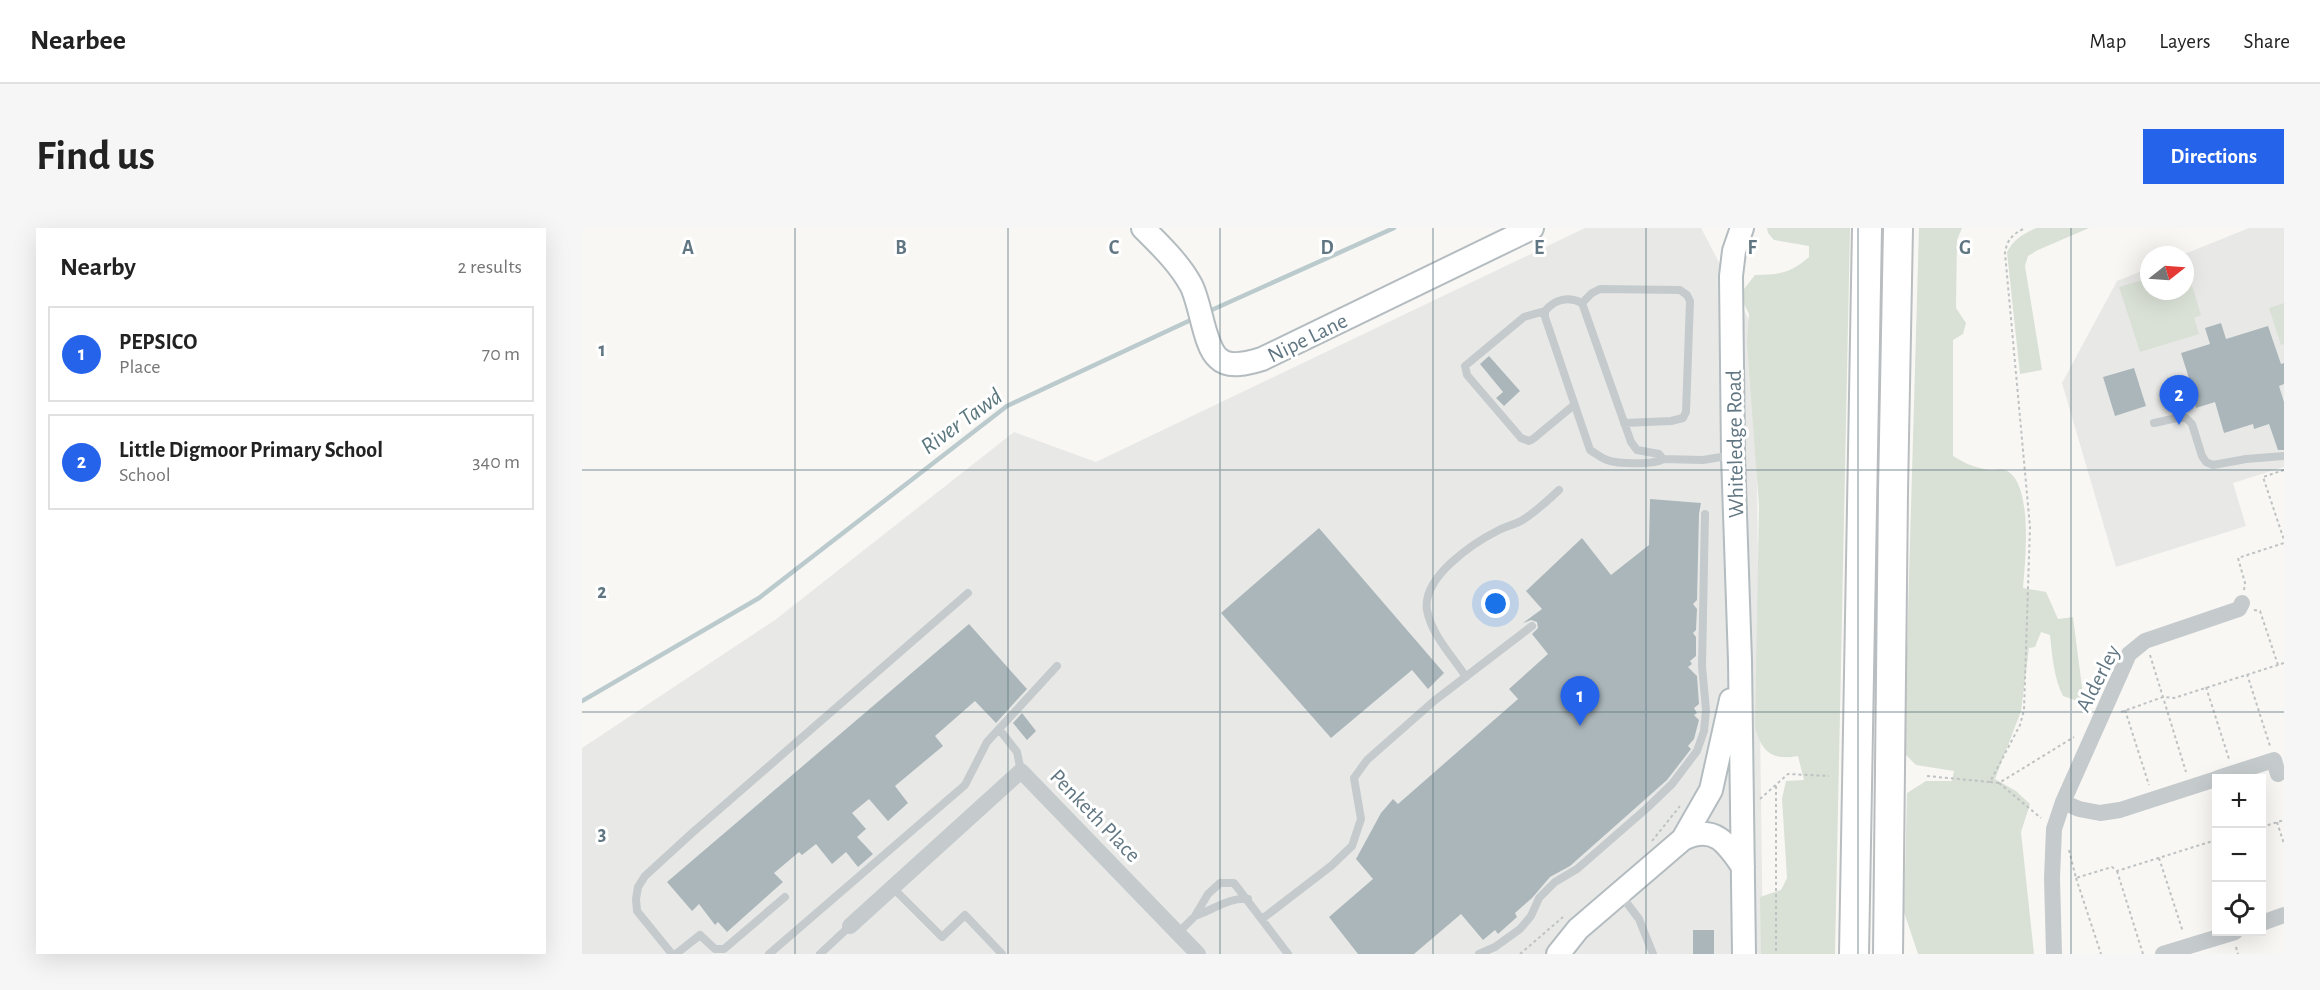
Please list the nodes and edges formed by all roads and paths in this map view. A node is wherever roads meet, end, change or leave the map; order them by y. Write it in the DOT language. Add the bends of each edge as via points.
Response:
graph roads {
  1 [pos="1143,228"];
  2 [pos="1532,228"];
  3 [pos="1742,228"];
  4 [pos="1867,228"];
  5 [pos="1898,228"];
  6 [pos="2025,228"];
  7 [pos="1582,303"];
  8 [pos="1545,310"];
  9 [pos="1574,405"];
  10 [pos="1624,423"];
  11 [pos="2154,423"];
  12 [pos="1733,455"];
  13 [pos="2284,456"];
  14 [pos="1663,459"];
  15 [pos="2284,470"];
  16 [pos="1559,489"];
  17 [pos="1705,514"];
  18 [pos="2284,542"];
  19 [pos="968,593"];
  20 [pos="2241,606"];
  21 [pos="1532,626"];
  22 [pos="2145,641"];
  23 [pos="1740,661"];
  24 [pos="2284,663"];
  25 [pos="2278,664"];
  26 [pos="1057,666"];
  27 [pos="2247,674"];
  28 [pos="1466,677"];
  29 [pos="2206,687"];
  30 [pos="2163,697"];
  31 [pos="2125,710"];
  32 [pos="2098,723"];
  33 [pos="999,729"];
  34 [pos="2276,767"];
  35 [pos="1021,771"];
  36 [pos="2222,774"];
  37 [pos="2239,774"];
  38 [pos="1829,776"];
  39 [pos="1927,776"];
  40 [pos="2212,780"];
  41 [pos="1990,782"];
  42 [pos="1999,783"];
  43 [pos="1776,784"];
  44 [pos="2191,787"];
  45 [pos="2154,799"];
  46 [pos="1759,800"];
  47 [pos="1688,802"];
  48 [pos="2063,802"];
  49 [pos="2284,820"];
  50 [pos="2277,822"];
  51 [pos="2266,826"];
  52 [pos="2054,829"];
  53 [pos="1683,839"];
  54 [pos="2212,842"];
  55 [pos="1650,843"];
  56 [pos="2284,844"];
  57 [pos="2159,858"];
  58 [pos="1743,867"];
  59 [pos="2117,871"];
  60 [pos="2076,878"];
  61 [pos="892,887"];
  62 [pos="1620,894"];
  63 [pos="785,897"];
  64 [pos="1248,898"];
  65 [pos="1570,911"];
  66 [pos="2284,915"];
  67 [pos="1195,916"];
  68 [pos="1262,919"];
  69 [pos="2266,922"];
  70 [pos="850,926"];
  71 [pos="1178,933"];
  72 [pos="2221,936"];
  73 [pos="2187,946"];
  74 [pos="674,954"];
  75 [pos="769,954"];
  76 [pos="820,954"];
  77 [pos="1002,954"];
  78 [pos="1198,954"];
  79 [pos="1288,954"];
  80 [pos="1479,954"];
  81 [pos="1520,954"];
  82 [pos="1558,954"];
  83 [pos="1653,954"];
  84 [pos="1744,954"];
  85 [pos="1776,954"];
  86 [pos="1854,954"];
  87 [pos="1888,954"];
  88 [pos="2054,954"];
  89 [pos="2101,954"];
  90 [pos="2143,954"];
  91 [pos="2163,954"];
  1 -- 2 [label="street, Nipe Lane" via="1191,284 1207,340 1219,360 1231,364 1262,359"];
  3 -- 12 [label="street, Whiteledge Road" via="1731,276"];
  4 -- 86 [label="highway"];
  5 -- 87 [label="highway"];
  6 -- 41 [label="path" via="2011,236 2005,253 2030,527 2024,710"];
  7 -- 8 [label="lane" via="1570,298"];
  7 -- 10 [label="lane"];
  7 -- 10 [label="lane" via="1600,290 1680,290 1690,301 1683,418"];
  8 -- 9 [label="lane"];
  8 -- 9 [label="lane" via="1524,317 1465,366 1467,375 1521,438 1528,441"];
  9 -- 14 [label="lane" via="1590,450 1607,460"];
  10 -- 14 [label="lane" via="1637,450 1659,454"];
  11 -- 13 [label="lane" via="2186,418 2196,433 2202,456 2213,465"];
  12 -- 14 [label="lane" via="1703,460"];
  12 -- 23 [label="street, Whiteledge Road"];
  15 -- 18 [label="path" via="2263,477"];
  16 -- 28 [label="lane" via="1522,521 1475,543 1434,580 1426,595 1427,612 1436,633"];
  17 -- 80 [label="lane" via="1702,666 1706,710 1697,751 1647,808 1539,898 1532,916 1520,929"];
  18 -- 20 [label="path" via="2238,558 2245,583"];
  19 -- 74 [label="lane" via="645,876 638,887 637,911"];
  20 -- 22 [label="street, Alderley"];
  20 -- 25 [label="path" via="2260,611"];
  21 -- 28 [label="lane"];
  22 -- 30 [label="path"];
  22 -- 32 [label="street, Alderley" via="2129,654"];
  23 -- 53 [label="street, Whiteledge Road" via="1711,790"];
  23 -- 58 [label="street, Whiteledge Road"];
  24 -- 25 [label="path"];
  25 -- 27 [label="path"];
  26 -- 33 [label="lane"];
  27 -- 29 [label="path"];
  27 -- 34 [label="path"];
  28 -- 68 [label="lane" via="1367,760 1354,778 1361,819 1352,846"];
  29 -- 30 [label="path" via="2174,698"];
  29 -- 36 [label="path"];
  30 -- 31 [label="path"];
  30 -- 44 [label="path"];
  31 -- 32 [label="path"];
  31 -- 45 [label="path"];
  32 -- 42 [label="path"];
  32 -- 48 [label="street, Alderley"];
  33 -- 35 [label="lane" via="1017,752"];
  33 -- 75 [label="lane" via="987,742 965,785"];
  34 -- 37 [label="street"];
  35 -- 61 [label="street, Penketh Place"];
  35 -- 71 [label="street, Penketh Place"];
  38 -- 43 [label="path" via="1788,774"];
  39 -- 41 [label="path"];
  40 -- 44 [label="street"];
  41 -- 42 [label="path"];
  42 -- 52 [label="path"];
  43 -- 46 [label="path"];
  43 -- 85 [label="path"];
  44 -- 45 [label="street"];
  45 -- 48 [label="street" via="2100,813"];
  47 -- 55 [label="path" via="1679,806"];
  48 -- 52 [label="street, Alderley"];
  49 -- 50 [label="path"];
  50 -- 51 [label="path"];
  50 -- 56 [label="path"];
  52 -- 60 [label="path" via="2066,839"];
  52 -- 88 [label="street, Alderley"];
  53 -- 58 [label="street" via="1694,834 1715,836 1729,846"];
  53 -- 62 [label="street, Whiteledge Road"];
  54 -- 57 [label="path"];
  57 -- 59 [label="path"];
  57 -- 73 [label="path"];
  58 -- 84 [label="street, Whiteledge Road"];
  59 -- 60 [label="path" via="2112,867"];
  59 -- 90 [label="path"];
  60 -- 89 [label="path"];
  61 -- 70 [label="street, Penketh Place"];
  61 -- 77 [label="lane" via="942,937 965,915"];
  62 -- 82 [label="street, Whiteledge Road" via="1578,929"];
  62 -- 83 [label="lane" via="1640,919"];
  63 -- 74 [label="lane" via="724,949 715,949 700,935"];
  64 -- 67 [label="lane" via="1230,900"];
  64 -- 67 [label="lane" via="1234,883 1220,883"];
  64 -- 68 [label="lane"];
  65 -- 81 [label="path"];
  66 -- 69 [label="street"];
  67 -- 71 [label="lane"];
  68 -- 79 [label="lane"];
  70 -- 76 [label="lane"];
  71 -- 78 [label="street, Penketh Place"];
  72 -- 73 [label="street"];
  73 -- 91 [label="street"];
}
